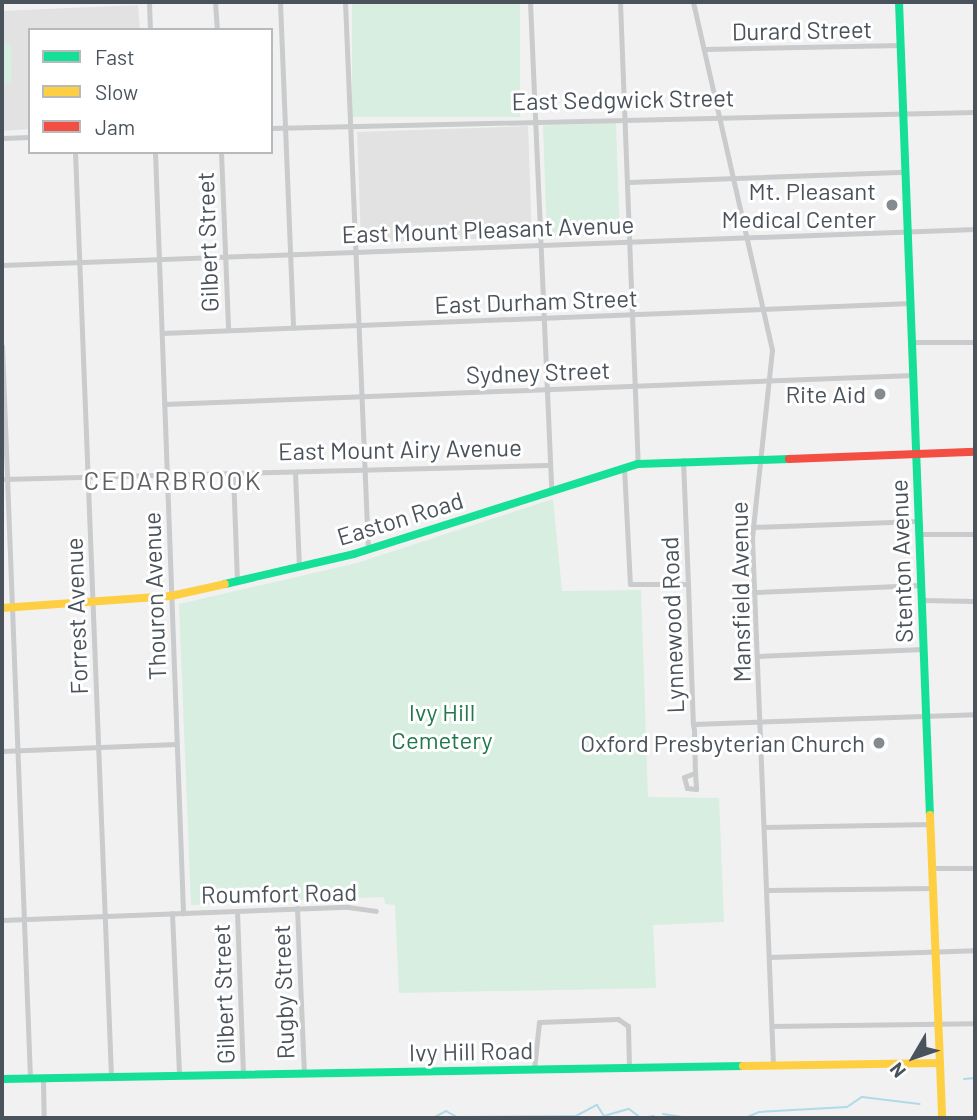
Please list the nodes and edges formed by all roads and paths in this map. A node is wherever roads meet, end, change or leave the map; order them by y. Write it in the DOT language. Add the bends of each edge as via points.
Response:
graph roads {
  1 [pos="149,2"];
  2 [pos="215,2"];
  3 [pos="280,2"];
  4 [pos="345,2"];
  5 [pos="530,2"];
  6 [pos="620,2"];
  7 [pos="693,2"];
  8 [pos="899,2"];
  9 [pos="150,28"];
  10 [pos="217,28"];
  11 [pos="901,45"];
  12 [pos="705,49"];
  13 [pos="975,111"];
  14 [pos="903,113"];
  15 [pos="721,115"];
  16 [pos="535,117"];
  17 [pos="624,117"];
  18 [pos="350,125"];
  19 [pos="285,127"];
  20 [pos="273,128"];
  21 [pos="28,137"];
  22 [pos="2,138"];
  23 [pos="75,154"];
  24 [pos="155,154"];
  25 [pos="221,154"];
  26 [pos="905,172"];
  27 [pos="736,178"];
  28 [pos="628,182"];
  29 [pos="975,229"];
  30 [pos="908,230"];
  31 [pos="751,237"];
  32 [pos="629,242"];
  33 [pos="540,245"];
  34 [pos="355,252"];
  35 [pos="290,255"];
  36 [pos="225,257"];
  37 [pos="159,260"];
  38 [pos="79,263"];
  39 [pos="2,265"];
  40 [pos="911,303"];
  41 [pos="767,309"];
  42 [pos="632,314"];
  43 [pos="542,318"];
  44 [pos="358,325"];
  45 [pos="293,328"];
  46 [pos="228,330"];
  47 [pos="162,333"];
  48 [pos="912,342"];
  49 [pos="975,342"];
  50 [pos="2,346"];
  51 [pos="914,375"];
  52 [pos="771,381"];
  53 [pos="635,386"];
  54 [pos="545,389"];
  55 [pos="361,397"];
  56 [pos="164,404"];
  57 [pos="916,452"];
  58 [pos="975,452"];
  59 [pos="762,458"];
  60 [pos="683,460"];
  61 [pos="548,464"];
  62 [pos="638,464"];
  63 [pos="624,467"];
  64 [pos="364,470"];
  65 [pos="295,472"];
  66 [pos="233,473"];
  67 [pos="167,475"];
  68 [pos="88,477"];
  69 [pos="4,479"];
  70 [pos="551,490"];
  71 [pos="919,521"];
  72 [pos="752,527"];
  73 [pos="920,534"];
  74 [pos="975,534"];
  75 [pos="368,550"];
  76 [pos="299,567"];
  77 [pos="237,581"];
  78 [pos="688,584"];
  79 [pos="922,585"];
  80 [pos="755,592"];
  81 [pos="171,596"];
  82 [pos="922,600"];
  83 [pos="975,601"];
  84 [pos="93,603"];
  85 [pos="2,607"];
  86 [pos="12,607"];
  87 [pos="924,649"];
  88 [pos="757,656"];
  89 [pos="975,714"];
  90 [pos="927,715"];
  91 [pos="760,721"];
  92 [pos="693,724"];
  93 [pos="176,744"];
  94 [pos="98,747"];
  95 [pos="18,750"];
  96 [pos="2,751"];
  97 [pos="695,773"];
  98 [pos="931,824"];
  99 [pos="764,827"];
  100 [pos="933,868"];
  101 [pos="975,868"];
  102 [pos="934,888"];
  103 [pos="766,890"];
  104 [pos="297,908"];
  105 [pos="237,911"];
  106 [pos="376,911"];
  107 [pos="172,913"];
  108 [pos="183,913"];
  109 [pos="105,916"];
  110 [pos="24,919"];
  111 [pos="2,920"];
  112 [pos="975,950"];
  113 [pos="936,952"];
  114 [pos="769,957"];
  115 [pos="939,1023"];
  116 [pos="975,1023"];
  117 [pos="772,1026"];
  118 [pos="940,1063"];
  119 [pos="773,1066"];
  120 [pos="629,1068"];
  121 [pos="534,1069"];
  122 [pos="304,1074"];
  123 [pos="179,1076"];
  124 [pos="243,1076"];
  125 [pos="111,1078"];
  126 [pos="2,1079"];
  127 [pos="30,1079"];
  128 [pos="43,1079"];
  129 [pos="44,1118"];
  130 [pos="943,1118"];
  1 -- 9 [label="street"];
  2 -- 10 [label="street"];
  3 -- 19 [label="street"];
  4 -- 18 [label="street"];
  5 -- 16 [label="street"];
  6 -- 17 [label="street"];
  7 -- 12 [label="street, Mansfield Avenue"];
  8 -- 11 [label="main road, Stenton Avenue"];
  11 -- 12 [label="street, Durard Street"];
  11 -- 14 [label="main road, Stenton Avenue"];
  12 -- 15 [label="street, Mansfield Avenue"];
  13 -- 14 [label="street, East Sedgwick Street"];
  14 -- 15 [label="street, East Sedgwick Street"];
  14 -- 26 [label="main road, Stenton Avenue"];
  15 -- 17 [label="street, East Sedgwick Street"];
  15 -- 27 [label="street, Mansfield Avenue"];
  16 -- 17 [label="street, East Sedgwick Street"];
  16 -- 18 [label="street, East Sedgwick Street"];
  16 -- 33 [label="street"];
  17 -- 28 [label="street"];
  18 -- 19 [label="street, East Sedgwick Street"];
  18 -- 34 [label="street"];
  19 -- 20 [label="street, East Sedgwick Street"];
  19 -- 35 [label="street"];
  21 -- 22 [label="street"];
  23 -- 38 [label="street, Forrest Avenue"];
  24 -- 37 [label="street, Thouron Avenue"];
  25 -- 36 [label="street, Gilbert Street"];
  26 -- 27 [label="street"];
  26 -- 30 [label="main road, Stenton Avenue"];
  27 -- 28 [label="street"];
  27 -- 31 [label="street, Mansfield Avenue"];
  28 -- 32 [label="street"];
  29 -- 30 [label="street, East Mount Pleasant Avenue"];
  30 -- 31 [label="street, East Mount Pleasant Avenue"];
  30 -- 40 [label="main road, Stenton Avenue"];
  31 -- 32 [label="street, East Mount Pleasant Avenue"];
  31 -- 41 [label="street, Mansfield Avenue"];
  32 -- 33 [label="street, East Mount Pleasant Avenue"];
  32 -- 42 [label="street"];
  33 -- 34 [label="street, East Mount Pleasant Avenue"];
  33 -- 43 [label="street"];
  34 -- 35 [label="street, East Mount Pleasant Avenue"];
  34 -- 44 [label="street"];
  35 -- 36 [label="street, East Mount Pleasant Avenue"];
  35 -- 45 [label="street"];
  36 -- 37 [label="street, East Mount Pleasant Avenue"];
  36 -- 46 [label="street, Gilbert Street"];
  37 -- 38 [label="street, East Mount Pleasant Avenue"];
  37 -- 47 [label="street, Thouron Avenue"];
  38 -- 39 [label="street, East Mount Pleasant Avenue"];
  38 -- 68 [label="street, Forrest Avenue"];
  40 -- 41 [label="street, East Durham Street"];
  40 -- 48 [label="main road, Stenton Avenue"];
  41 -- 42 [label="street, East Durham Street"];
  41 -- 52 [label="street, Mansfield Avenue"];
  42 -- 43 [label="street, East Durham Street"];
  42 -- 53 [label="street"];
  43 -- 44 [label="street, East Durham Street"];
  43 -- 54 [label="street"];
  44 -- 45 [label="street, East Durham Street"];
  44 -- 55 [label="street"];
  45 -- 46 [label="street, East Durham Street"];
  46 -- 47 [label="street, East Durham Street"];
  47 -- 56 [label="street, Thouron Avenue"];
  48 -- 49 [label="street"];
  48 -- 51 [label="main road, Stenton Avenue"];
  50 -- 69 [label="street"];
  51 -- 52 [label="street, Sydney Street"];
  51 -- 57 [label="main road, Stenton Avenue"];
  52 -- 53 [label="street, Sydney Street"];
  52 -- 59 [label="street, Mansfield Avenue"];
  53 -- 54 [label="street, Sydney Street"];
  53 -- 62 [label="street"];
  54 -- 55 [label="street, Sydney Street"];
  54 -- 61 [label="street"];
  55 -- 56 [label="street, Sydney Street"];
  55 -- 64 [label="street"];
  56 -- 67 [label="street, Thouron Avenue"];
  57 -- 58 [label="main road"];
  57 -- 59 [label="main road"];
  57 -- 71 [label="main road, Stenton Avenue"];
  59 -- 60 [label="main road"];
  59 -- 72 [label="street, Mansfield Avenue"];
  60 -- 62 [label="main road"];
  60 -- 78 [label="street, Lynnewood Road"];
  61 -- 64 [label="street, East Mount Airy Avenue"];
  61 -- 70 [label="street"];
  62 -- 63 [label="main road, Easton Road"];
  63 -- 70 [label="main road, Easton Road"];
  63 -- 78 [label="street" via="630,584"];
  64 -- 65 [label="street, East Mount Airy Avenue"];
  64 -- 75 [label="street"];
  65 -- 66 [label="street, East Mount Airy Avenue"];
  65 -- 76 [label="street"];
  66 -- 67 [label="street, East Mount Airy Avenue"];
  66 -- 77 [label="street"];
  67 -- 68 [label="street, East Mount Airy Avenue"];
  67 -- 81 [label="street, Thouron Avenue"];
  68 -- 69 [label="street, East Mount Airy Avenue"];
  68 -- 84 [label="street, Forrest Avenue"];
  69 -- 86 [label="street"];
  70 -- 75 [label="main road, Easton Road"];
  71 -- 72 [label="street"];
  71 -- 73 [label="main road, Stenton Avenue"];
  72 -- 80 [label="street, Mansfield Avenue"];
  73 -- 74 [label="street"];
  73 -- 79 [label="main road, Stenton Avenue"];
  75 -- 76 [label="main road, Easton Road"];
  76 -- 77 [label="main road, Easton Road"];
  77 -- 81 [label="main road, Easton Road"];
  78 -- 92 [label="street, Lynnewood Road"];
  79 -- 80 [label="street"];
  79 -- 82 [label="main road, Stenton Avenue"];
  80 -- 88 [label="street, Mansfield Avenue"];
  81 -- 84 [label="main road, Easton Road"];
  81 -- 93 [label="street, Thouron Avenue"];
  82 -- 83 [label="street"];
  82 -- 87 [label="main road, Stenton Avenue"];
  84 -- 86 [label="main road, Easton Road"];
  84 -- 94 [label="street, Forrest Avenue"];
  85 -- 86 [label="main road, Easton Road"];
  86 -- 95 [label="street"];
  87 -- 88 [label="street"];
  87 -- 90 [label="main road, Stenton Avenue"];
  88 -- 91 [label="street, Mansfield Avenue"];
  89 -- 90 [label="street"];
  90 -- 91 [label="street"];
  90 -- 98 [label="main road, Stenton Avenue"];
  91 -- 92 [label="street"];
  91 -- 99 [label="street, Mansfield Avenue"];
  92 -- 97 [label="street, Lynnewood Road"];
  93 -- 94 [label="street"];
  93 -- 108 [label="street, Thouron Avenue"];
  94 -- 95 [label="street"];
  94 -- 109 [label="street, Forrest Avenue"];
  95 -- 96 [label="street"];
  95 -- 110 [label="street"];
  97 -- 97 [label="street, Lynnewood Road" via="684,780 696,789"];
  98 -- 99 [label="street"];
  98 -- 100 [label="main road, Stenton Avenue"];
  99 -- 103 [label="street, Mansfield Avenue"];
  100 -- 101 [label="street"];
  100 -- 102 [label="main road, Stenton Avenue"];
  102 -- 103 [label="street"];
  102 -- 113 [label="main road, Stenton Avenue"];
  103 -- 114 [label="street, Mansfield Avenue"];
  104 -- 105 [label="street, Roumfort Road"];
  104 -- 106 [label="street, Roumfort Road"];
  104 -- 122 [label="street, Rugby Street"];
  105 -- 108 [label="street, Roumfort Road"];
  105 -- 124 [label="street, Gilbert Street"];
  107 -- 108 [label="street, Roumfort Road"];
  107 -- 109 [label="street, Roumfort Road"];
  107 -- 123 [label="street"];
  109 -- 110 [label="street, Roumfort Road"];
  109 -- 125 [label="street, Forrest Avenue"];
  110 -- 111 [label="street, Roumfort Road"];
  110 -- 127 [label="street"];
  112 -- 113 [label="street"];
  113 -- 114 [label="street"];
  113 -- 115 [label="main road, Stenton Avenue"];
  114 -- 117 [label="street, Mansfield Avenue"];
  115 -- 116 [label="street"];
  115 -- 117 [label="street"];
  115 -- 118 [label="main road, Stenton Avenue"];
  117 -- 119 [label="street, Mansfield Avenue"];
  118 -- 119 [label="main road, Ivy Hill Road"];
  118 -- 130 [label="main road, Stenton Avenue"];
  119 -- 120 [label="main road, Ivy Hill Road"];
  120 -- 121 [label="main road, Ivy Hill Road"];
  120 -- 121 [label="street" via="628,1026 618,1019 538,1023"];
  121 -- 122 [label="main road, Ivy Hill Road"];
  122 -- 124 [label="main road, Ivy Hill Road"];
  123 -- 124 [label="main road, Ivy Hill Road"];
  123 -- 125 [label="main road, Ivy Hill Road"];
  125 -- 128 [label="main road, Ivy Hill Road"];
  126 -- 127 [label="main road, Ivy Hill Road"];
  127 -- 128 [label="main road, Ivy Hill Road"];
  128 -- 129 [label="street"];
}
